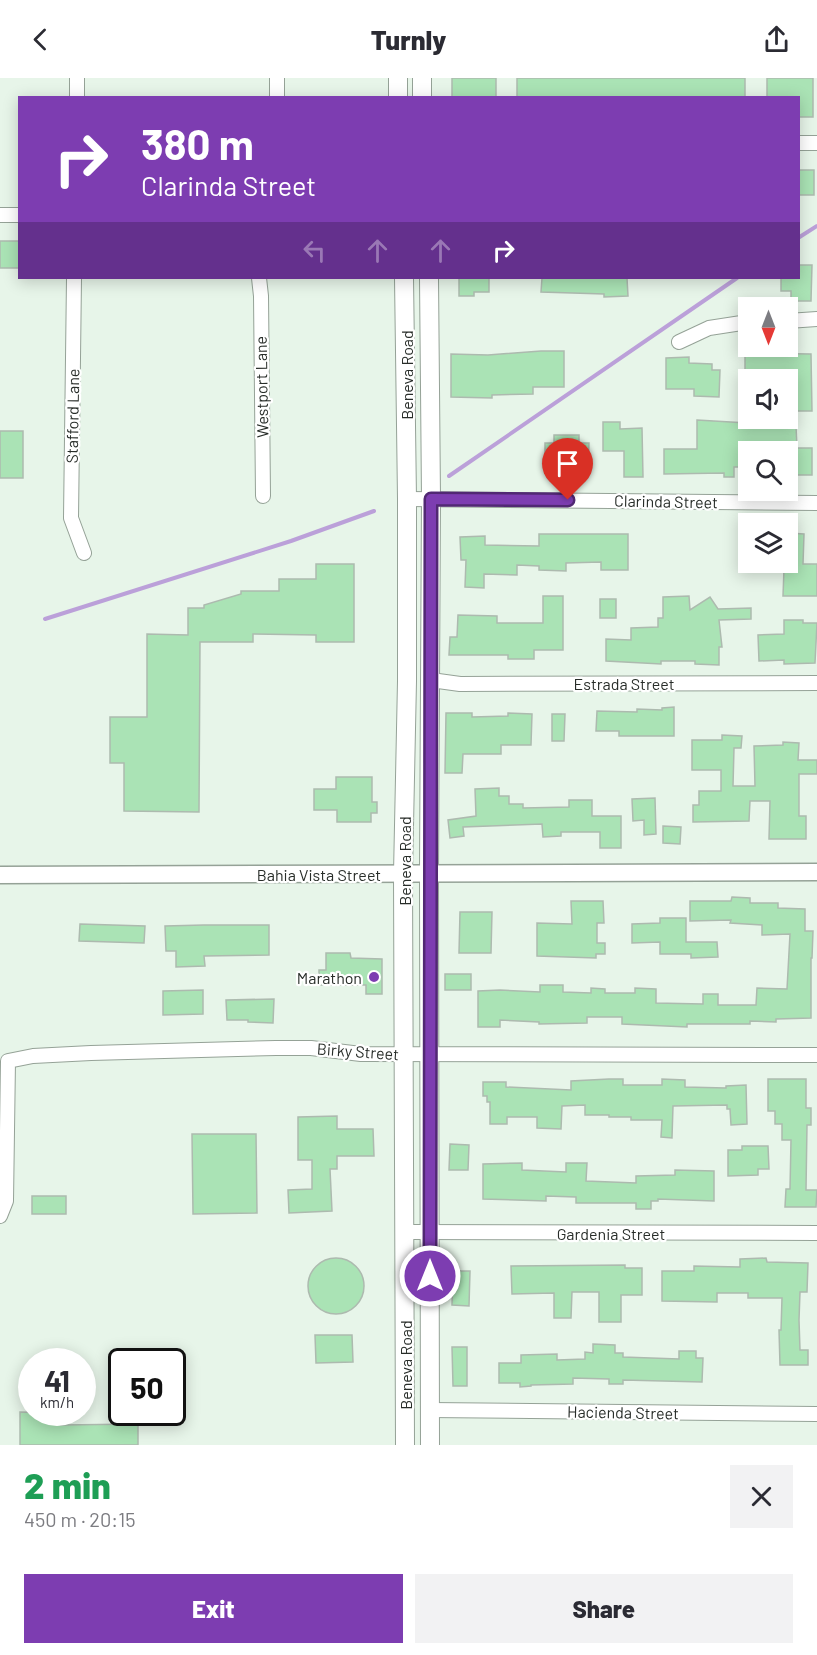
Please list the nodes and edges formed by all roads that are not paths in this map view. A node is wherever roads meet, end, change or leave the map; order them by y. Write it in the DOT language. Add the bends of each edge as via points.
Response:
graph roads {
  1 [pos="77,78"];
  2 [pos="277,78"];
  3 [pos="398,78"];
  4 [pos="422,78"];
  5 [pos="77,96"];
  6 [pos="277,96"];
  7 [pos="398,96"];
  8 [pos="422,96"];
  9 [pos="800,143"];
  10 [pos="817,143"];
  11 [pos="0,215"];
  12 [pos="18,215"];
  13 [pos="74,279"];
  14 [pos="259,279"];
  15 [pos="404,279"];
  16 [pos="429,279"];
  17 [pos="817,320"];
  18 [pos="798,321"];
  19 [pos="738,324"];
  20 [pos="679,342"];
  21 [pos="263,496"];
  22 [pos="407,499"];
  23 [pos="431,499"];
  24 [pos="817,503"];
  25 [pos="84,553"];
  26 [pos="431,680"];
  27 [pos="817,683"];
  28 [pos="817,872"];
  29 [pos="429,873"];
  30 [pos="403,874"];
  31 [pos="0,875"];
  32 [pos="405,1054"];
  33 [pos="430,1054"];
  34 [pos="817,1055"];
  35 [pos="0,1216"];
  36 [pos="405,1232"];
  37 [pos="430,1232"];
  38 [pos="817,1233"];
  39 [pos="429,1410"];
  40 [pos="817,1414"];
  41 [pos="405,1445"];
  42 [pos="430,1445"];
  1 -- 5 [label="street"];
  2 -- 6 [label="street"];
  3 -- 7 [label="main road"];
  4 -- 8 [label="main road"];
  9 -- 10 [label="street"];
  11 -- 12 [label="street"];
  13 -- 25 [label="street, Stafford Lane" via="71,518"];
  14 -- 21 [label="street, Westport Lane"];
  15 -- 22 [label="main road, Beneva Road"];
  16 -- 23 [label="main road, Beneva Road"];
  17 -- 18 [label="street"];
  19 -- 20 [label="street" via="710,328"];
  22 -- 23 [label="street, Clarinda Street"];
  22 -- 30 [label="main road, Beneva Road"];
  23 -- 24 [label="street, Clarinda Street"];
  23 -- 26 [label="main road, Beneva Road"];
  26 -- 27 [label="street, Estrada Street" via="460,684"];
  26 -- 29 [label="main road, Beneva Road"];
  28 -- 29 [label="street, Bahia Vista Street"];
  29 -- 30 [label="street, Bahia Vista Street"];
  29 -- 33 [label="main road, Beneva Road"];
  30 -- 31 [label="street, Bahia Vista Street"];
  30 -- 32 [label="main road, Beneva Road"];
  32 -- 33 [label="street, Birky Street"];
  32 -- 35 [label="street, Birky Street" via="276,1048 70,1054 8,1061 6,1201"];
  32 -- 36 [label="main road, Beneva Road"];
  33 -- 34 [label="street, Birky Street"];
  33 -- 37 [label="main road, Beneva Road"];
  36 -- 37 [label="street, Gardenia Street"];
  36 -- 41 [label="main road, Beneva Road"];
  37 -- 38 [label="street, Gardenia Street"];
  37 -- 39 [label="main road, Beneva Road"];
  39 -- 40 [label="street, Hacienda Street"];
  39 -- 42 [label="main road, Beneva Road"];
}
